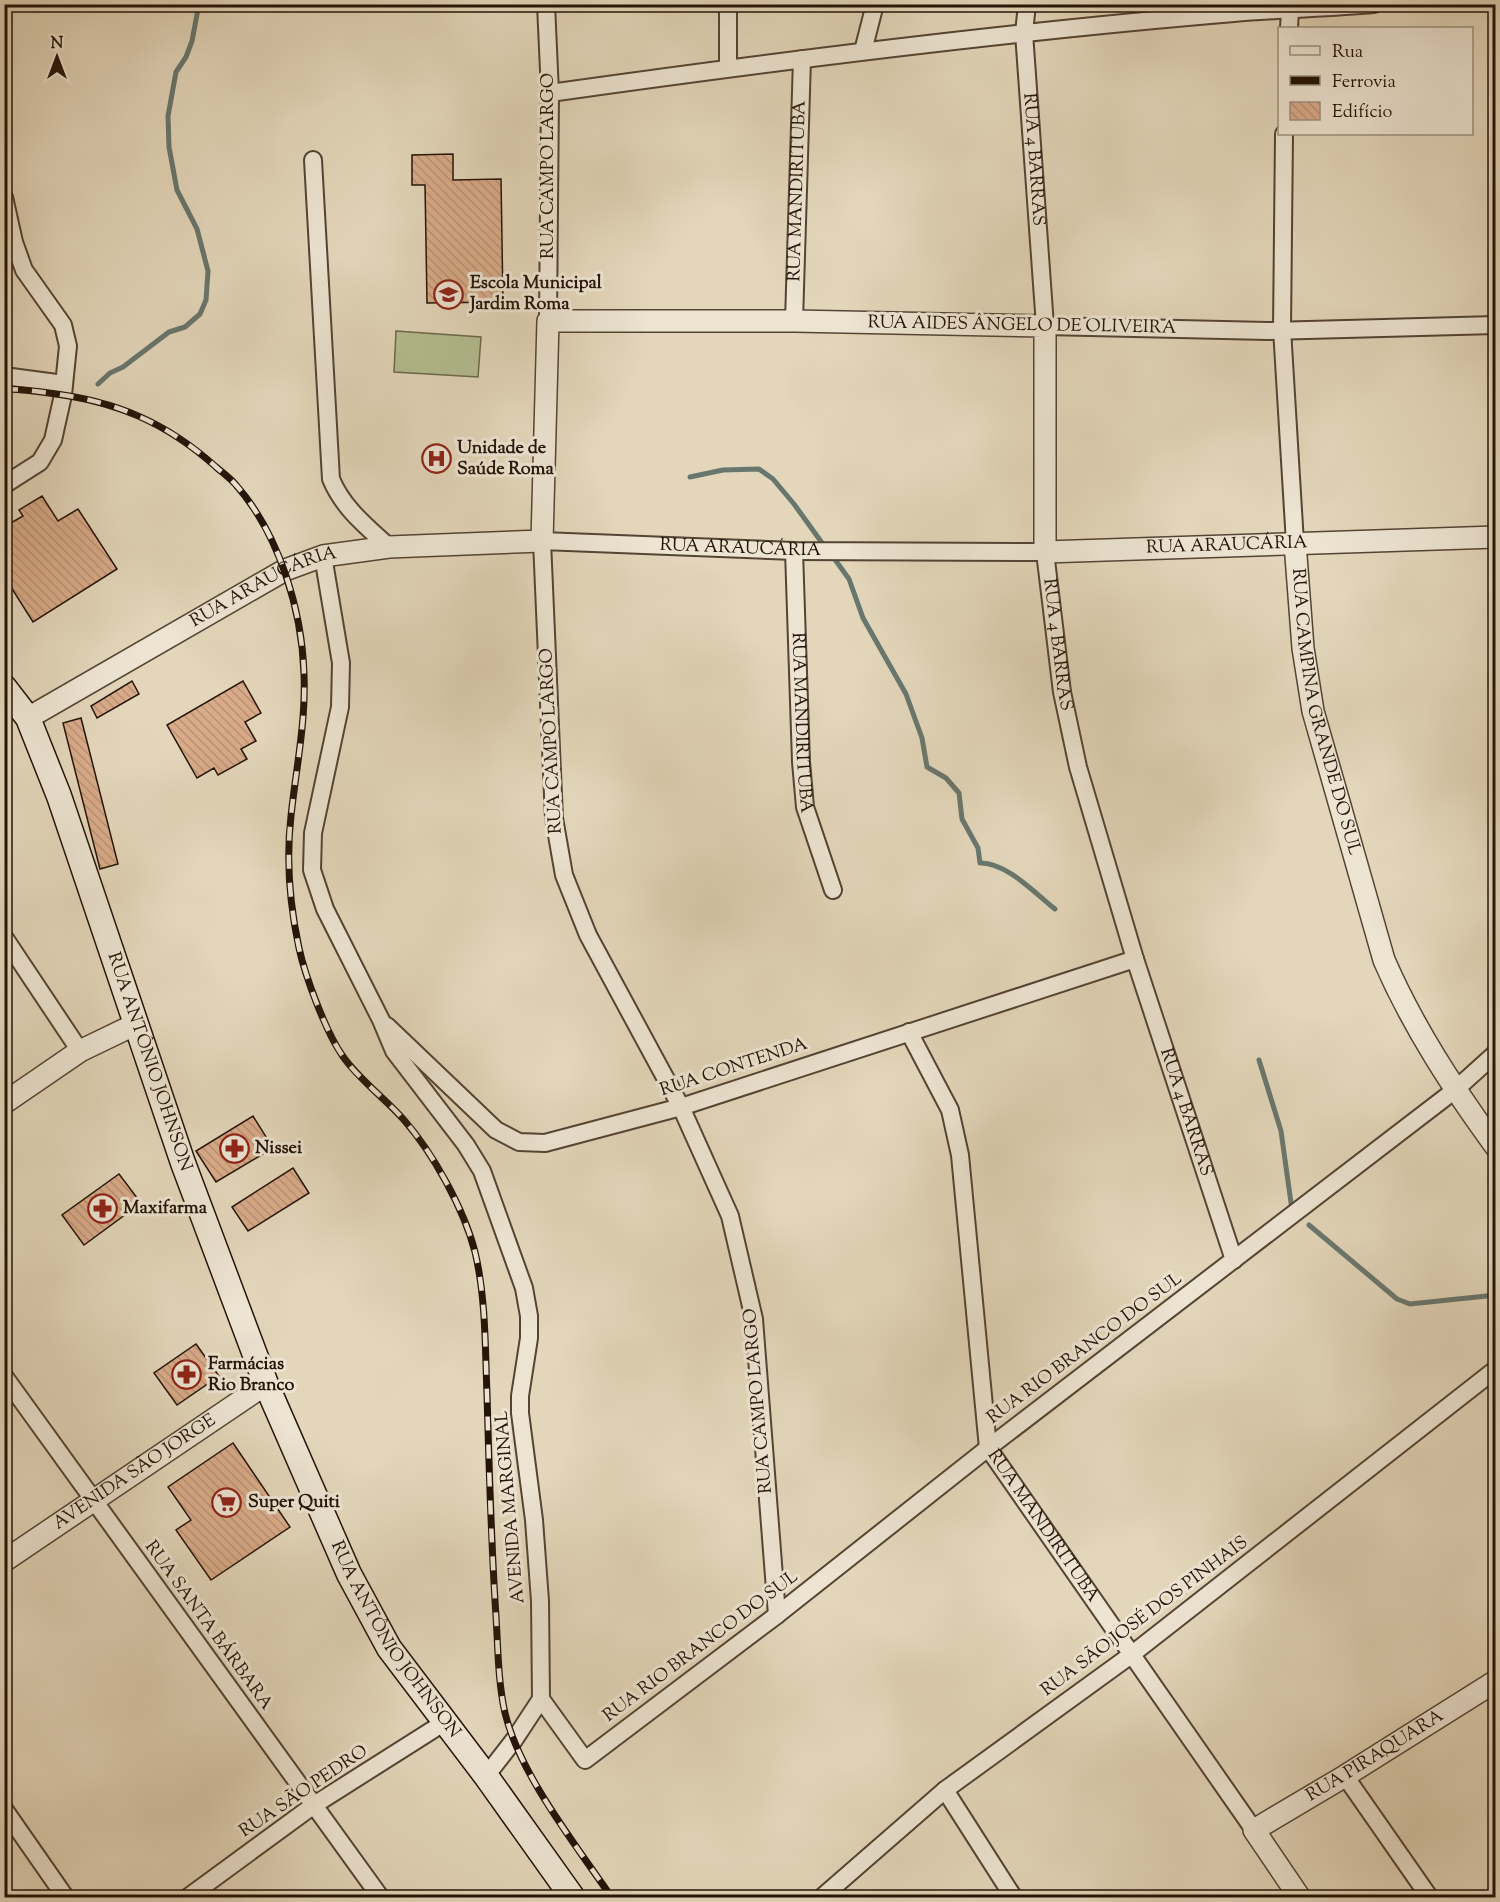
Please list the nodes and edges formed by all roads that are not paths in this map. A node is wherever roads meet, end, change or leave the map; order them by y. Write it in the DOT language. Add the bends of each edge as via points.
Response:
graph roads {
  1 [pos="546,4"];
  2 [pos="728,4"];
  3 [pos="875,4"];
  4 [pos="1027,4"];
  5 [pos="1374,4"];
  6 [pos="1292,7"];
  7 [pos="1289,27"];
  8 [pos="1024,33"];
  9 [pos="863,51"];
  10 [pos="802,59"];
  11 [pos="728,68"];
  12 [pos="550,93"];
  13 [pos="1284,135"];
  14 [pos="313,160"];
  15 [pos="4,197"];
  16 [pos="548,321"];
  17 [pos="794,321"];
  18 [pos="1496,325"];
  19 [pos="1045,326"];
  20 [pos="1282,329"];
  21 [pos="4,376"];
  22 [pos="64,384"];
  23 [pos="4,485"];
  24 [pos="1496,537"];
  25 [pos="542,541"];
  26 [pos="1295,543"];
  27 [pos="389,546"];
  28 [pos="794,550"];
  29 [pos="1045,552"];
  30 [pos="323,556"];
  31 [pos="4,687"];
  32 [pos="28,718"];
  33 [pos="833,891"];
  34 [pos="4,937"];
  35 [pos="1135,959"];
  36 [pos="381,1020"];
  37 [pos="136,1024"];
  38 [pos="909,1032"];
  39 [pos="80,1051"];
  40 [pos="1496,1053"];
  41 [pos="1455,1090"];
  42 [pos="4,1103"];
  43 [pos="681,1107"];
  44 [pos="1496,1147"];
  45 [pos="1234,1260"];
  46 [pos="1496,1369"];
  47 [pos="4,1376"];
  48 [pos="266,1384"];
  49 [pos="988,1448"];
  50 [pos="94,1501"];
  51 [pos="4,1561"];
  52 [pos="777,1615"];
  53 [pos="1131,1655"];
  54 [pos="1496,1681"];
  55 [pos="541,1699"];
  56 [pos="445,1722"];
  57 [pos="486,1776"];
  58 [pos="1345,1776"];
  59 [pos="945,1790"];
  60 [pos="314,1805"];
  61 [pos="4,1809"];
  62 [pos="1254,1830"];
  63 [pos="66,1898"];
  64 [pos="187,1898"];
  65 [pos="381,1898"];
  66 [pos="573,1898"];
  67 [pos="821,1898"];
  68 [pos="1014,1898"];
  69 [pos="1300,1898"];
  70 [pos="1430,1898"];
  1 -- 12 [label="street, RUA CAMPO LARGO"];
  2 -- 11 [label="street"];
  3 -- 9 [label="street"];
  4 -- 8 [label="street, RUA 4 BARRAS"];
  5 -- 6 [label="street"];
  6 -- 7 [label="street"];
  6 -- 8 [label="street"];
  8 -- 9 [label="street"];
  8 -- 19 [label="street, RUA 4 BARRAS"];
  9 -- 10 [label="street"];
  10 -- 11 [label="street"];
  10 -- 17 [label="street, RUA MANDIRITUBA"];
  11 -- 12 [label="street"];
  12 -- 16 [label="street, RUA CAMPO LARGO"];
  13 -- 20 [label="street, RUA CAMPINA GRANDE DO SUL"];
  14 -- 27 [label="street" via="331,479 351,512"];
  15 -- 22 [label="street" via="24,270 63,325 68,346"];
  16 -- 17 [label="street, RUA AIDES ÂNGELO DE OLIVEIRA"];
  16 -- 25 [label="street, RUA CAMPO LARGO"];
  17 -- 19 [label="street, RUA AIDES ÂNGELO DE OLIVEIRA"];
  18 -- 20 [label="street, RUA AIDES ÂNGELO DE OLIVEIRA"];
  19 -- 20 [label="street, RUA AIDES ÂNGELO DE OLIVEIRA"];
  19 -- 29 [label="street, RUA 4 BARRAS"];
  20 -- 26 [label="street, RUA CAMPINA GRANDE DO SUL"];
  21 -- 22 [label="street"];
  22 -- 23 [label="street" via="53,440 40,462"];
  24 -- 26 [label="street, RUA ARAUCÁRIA"];
  25 -- 27 [label="street, RUA ARAUCÁRIA"];
  25 -- 28 [label="street, RUA ARAUCÁRIA"];
  25 -- 43 [label="street, RUA CAMPO LARGO" via="554,818 564,875 588,936"];
  26 -- 29 [label="street, RUA ARAUCÁRIA"];
  26 -- 41 [label="street, RUA CAMPINA GRANDE DO SUL" via="1303,648 1313,711 1384,960 1400,997"];
  27 -- 30 [label="street, RUA ARAUCÁRIA"];
  28 -- 29 [label="street, RUA ARAUCÁRIA"];
  28 -- 33 [label="street, RUA MANDIRITUBA" via="805,807"];
  29 -- 35 [label="street, RUA 4 BARRAS" via="1062,692 1078,767"];
  30 -- 32 [label="street, RUA ARAUCÁRIA" via="285,570"];
  30 -- 36 [label="street, AVENIDA MARGINAL" via="341,663 340,708 313,833 312,870 325,909"];
  31 -- 32 [label="main road, RUA ANTÔNIO JOHNSON"];
  32 -- 37 [label="main road, RUA ANTÔNIO JOHNSON" via="59,796"];
  34 -- 39 [label="street"];
  35 -- 38 [label="street, RUA CONTENDA"];
  35 -- 45 [label="street, RUA 4 BARRAS"];
  36 -- 43 [label="street, RUA CONTENDA" via="496,1130 519,1142 545,1143"];
  36 -- 55 [label="street, AVENIDA MARGINAL" via="394,1051 482,1171 524,1288 529,1338 520,1413 540,1601"];
  37 -- 39 [label="street"];
  37 -- 48 [label="main road, RUA ANTÔNIO JOHNSON" via="183,1163"];
  38 -- 43 [label="street, RUA CONTENDA"];
  38 -- 49 [label="street, RUA MANDIRITUBA" via="950,1110 960,1155"];
  39 -- 42 [label="street"];
  40 -- 41 [label="street, RUA RIO BRANCO DO SUL"];
  41 -- 44 [label="street, RUA CAMPINA GRANDE DO SUL"];
  41 -- 45 [label="street, RUA RIO BRANCO DO SUL"];
  43 -- 52 [label="street, RUA CAMPO LARGO" via="730,1216 754,1319"];
  45 -- 49 [label="street, RUA RIO BRANCO DO SUL"];
  46 -- 53 [label="street, RUA SÃO JOSÉ DOS PINHAIS"];
  47 -- 50 [label="street, RUA SANTA BÁRBARA"];
  48 -- 50 [label="street, AVENIDA SÃO JORGE"];
  48 -- 56 [label="main road, RUA ANTÔNIO JOHNSON" via="349,1574 389,1648"];
  49 -- 52 [label="street, RUA RIO BRANCO DO SUL"];
  49 -- 53 [label="street, RUA MANDIRITUBA"];
  50 -- 51 [label="street, AVENIDA SÃO JORGE"];
  50 -- 60 [label="street, RUA SANTA BÁRBARA"];
  52 -- 55 [label="street, RUA RIO BRANCO DO SUL" via="585,1760"];
  53 -- 59 [label="street, RUA SÃO JOSÉ DOS PINHAIS"];
  53 -- 62 [label="street, RUA MANDIRITUBA"];
  54 -- 58 [label="street, RUA PIRAQUARA"];
  55 -- 57 [label="street"];
  56 -- 57 [label="main road, RUA ANTÔNIO JOHNSON"];
  56 -- 60 [label="street, RUA SÃO PEDRO"];
  57 -- 66 [label="main road, RUA ANTÔNIO JOHNSON"];
  58 -- 62 [label="street, RUA PIRAQUARA"];
  58 -- 70 [label="street"];
  59 -- 67 [label="street, RUA SÃO JOSÉ DOS PINHAIS"];
  59 -- 68 [label="street"];
  60 -- 64 [label="street, RUA SÃO PEDRO"];
  60 -- 65 [label="street, RUA SANTA BÁRBARA"];
  61 -- 63 [label="street"];
  62 -- 69 [label="street, RUA MANDIRITUBA"];
}
